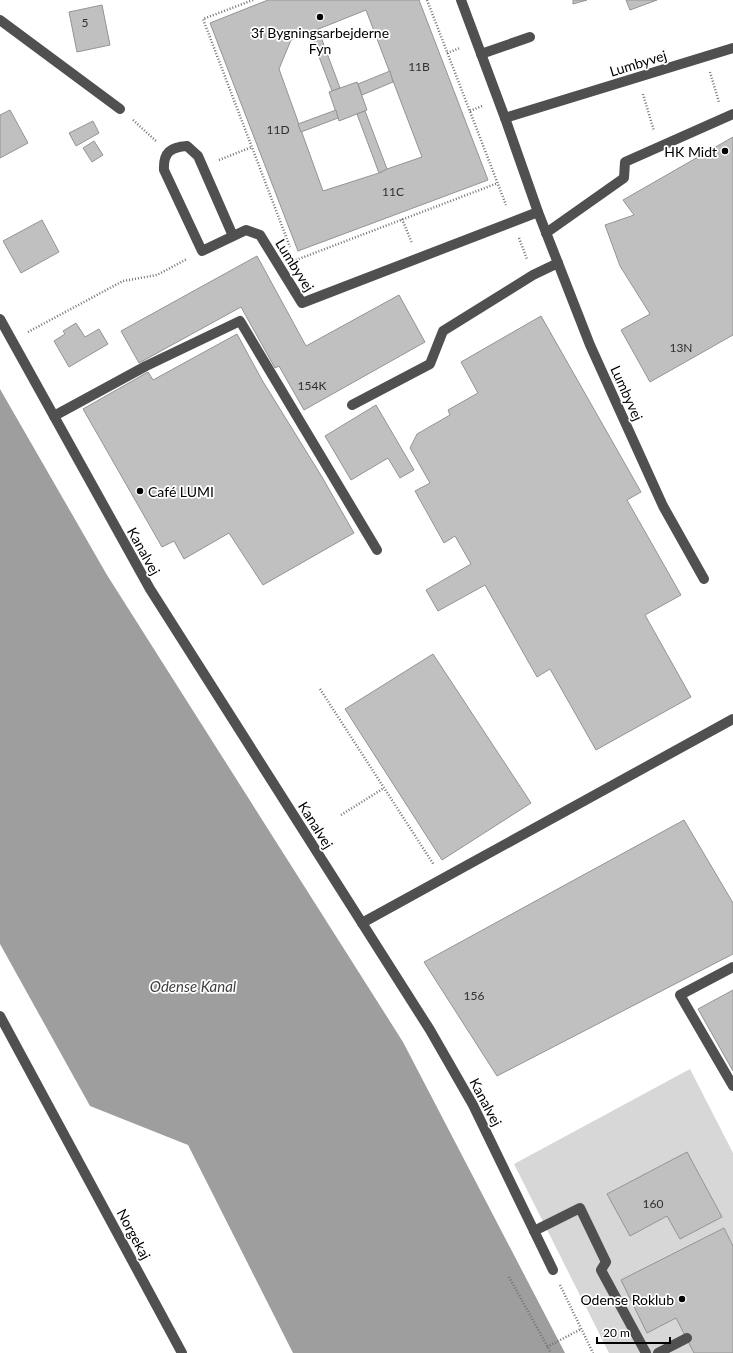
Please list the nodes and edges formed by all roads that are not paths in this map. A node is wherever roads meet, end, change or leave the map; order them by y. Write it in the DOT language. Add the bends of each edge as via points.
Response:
graph roads {
  1 [pos="461,0"];
  2 [pos="0,20"];
  3 [pos="530,37"];
  4 [pos="733,48"];
  5 [pos="481,54"];
  6 [pos="120,110"];
  7 [pos="728,116"];
  8 [pos="505,118"];
  9 [pos="538,212"];
  10 [pos="546,233"];
  11 [pos="233,236"];
  12 [pos="558,263"];
  13 [pos="0,319"];
  14 [pos="352,406"];
  15 [pos="54,416"];
  16 [pos="377,550"];
  17 [pos="704,579"];
  18 [pos="733,719"];
  19 [pos="362,923"];
  20 [pos="733,967"];
  21 [pos="0,1016"];
  22 [pos="733,1086"];
  23 [pos="534,1231"];
  24 [pos="553,1270"];
  25 [pos="687,1338"];
  26 [pos="182,1353"];
  27 [pos="646,1353"];
  28 [pos="658,1353"];
  1 -- 5 [label="street, Lumbyvej"];
  2 -- 6 [label="street"];
  3 -- 5 [label="street"];
  4 -- 8 [label="street, Lumbyvej"];
  5 -- 8 [label="street, Lumbyvej"];
  7 -- 10 [label="street" via="625,162 624,178"];
  8 -- 9 [label="street, Lumbyvej"];
  9 -- 10 [label="street, Lumbyvej"];
  9 -- 11 [label="street, Lumbyvej" via="302,303 260,235 246,230"];
  10 -- 12 [label="street, Lumbyvej"];
  11 -- 11 [label="street, Lumbyvej" via="198,156 187,146 177,147 168,152 164,170 202,251"];
  12 -- 14 [label="street" via="533,275 443,331 430,364"];
  12 -- 17 [label="street, Lumbyvej" via="590,345 663,506"];
  13 -- 15 [label="street, Kanalvej"];
  15 -- 16 [label="street" via="146,366 240,320"];
  15 -- 19 [label="street, Kanalvej" via="150,589"];
  18 -- 19 [label="street"];
  19 -- 23 [label="street, Kanalvej" via="430,1030 473,1105"];
  20 -- 22 [label="street" via="680,995"];
  21 -- 26 [label="street, Norgekaj"];
  23 -- 24 [label="street, Kanalvej"];
  23 -- 27 [label="street" via="580,1208 606,1262 602,1270"];
  25 -- 28 [label="street"];
}
